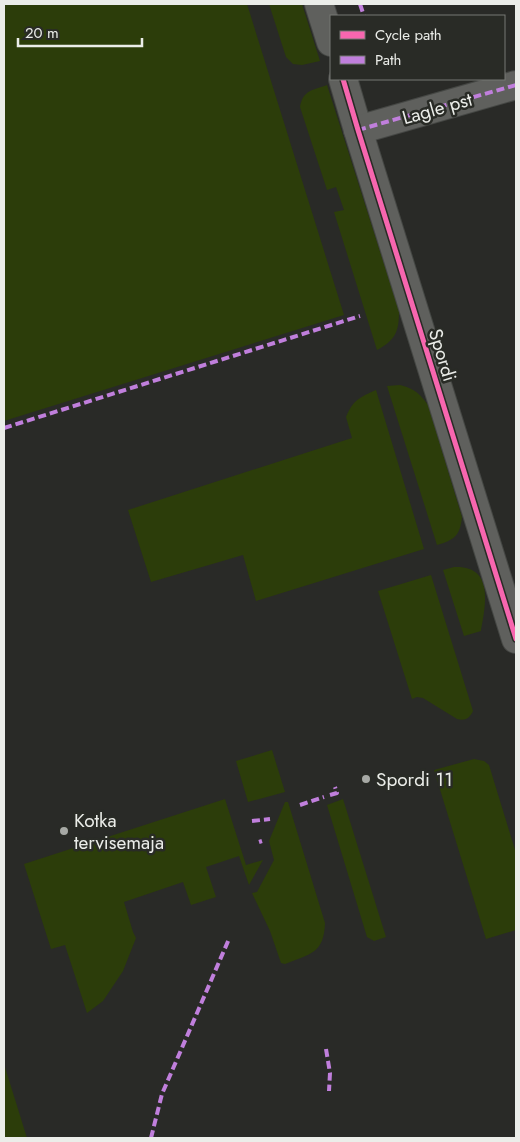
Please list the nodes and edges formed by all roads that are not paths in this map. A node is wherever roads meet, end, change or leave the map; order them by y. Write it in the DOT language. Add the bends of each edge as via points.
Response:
graph roads {
  1 [pos="319,4"];
  2 [pos="330,39"];
  3 [pos="343,80"];
  4 [pos="516,85"];
  5 [pos="358,130"];
  6 [pos="516,639"];
  1 -- 2 [label="street"];
  3 -- 5 [label="street, Spordi"];
  4 -- 5 [label="street, Lagle pst"];
  5 -- 6 [label="street, Spordi"];
}
